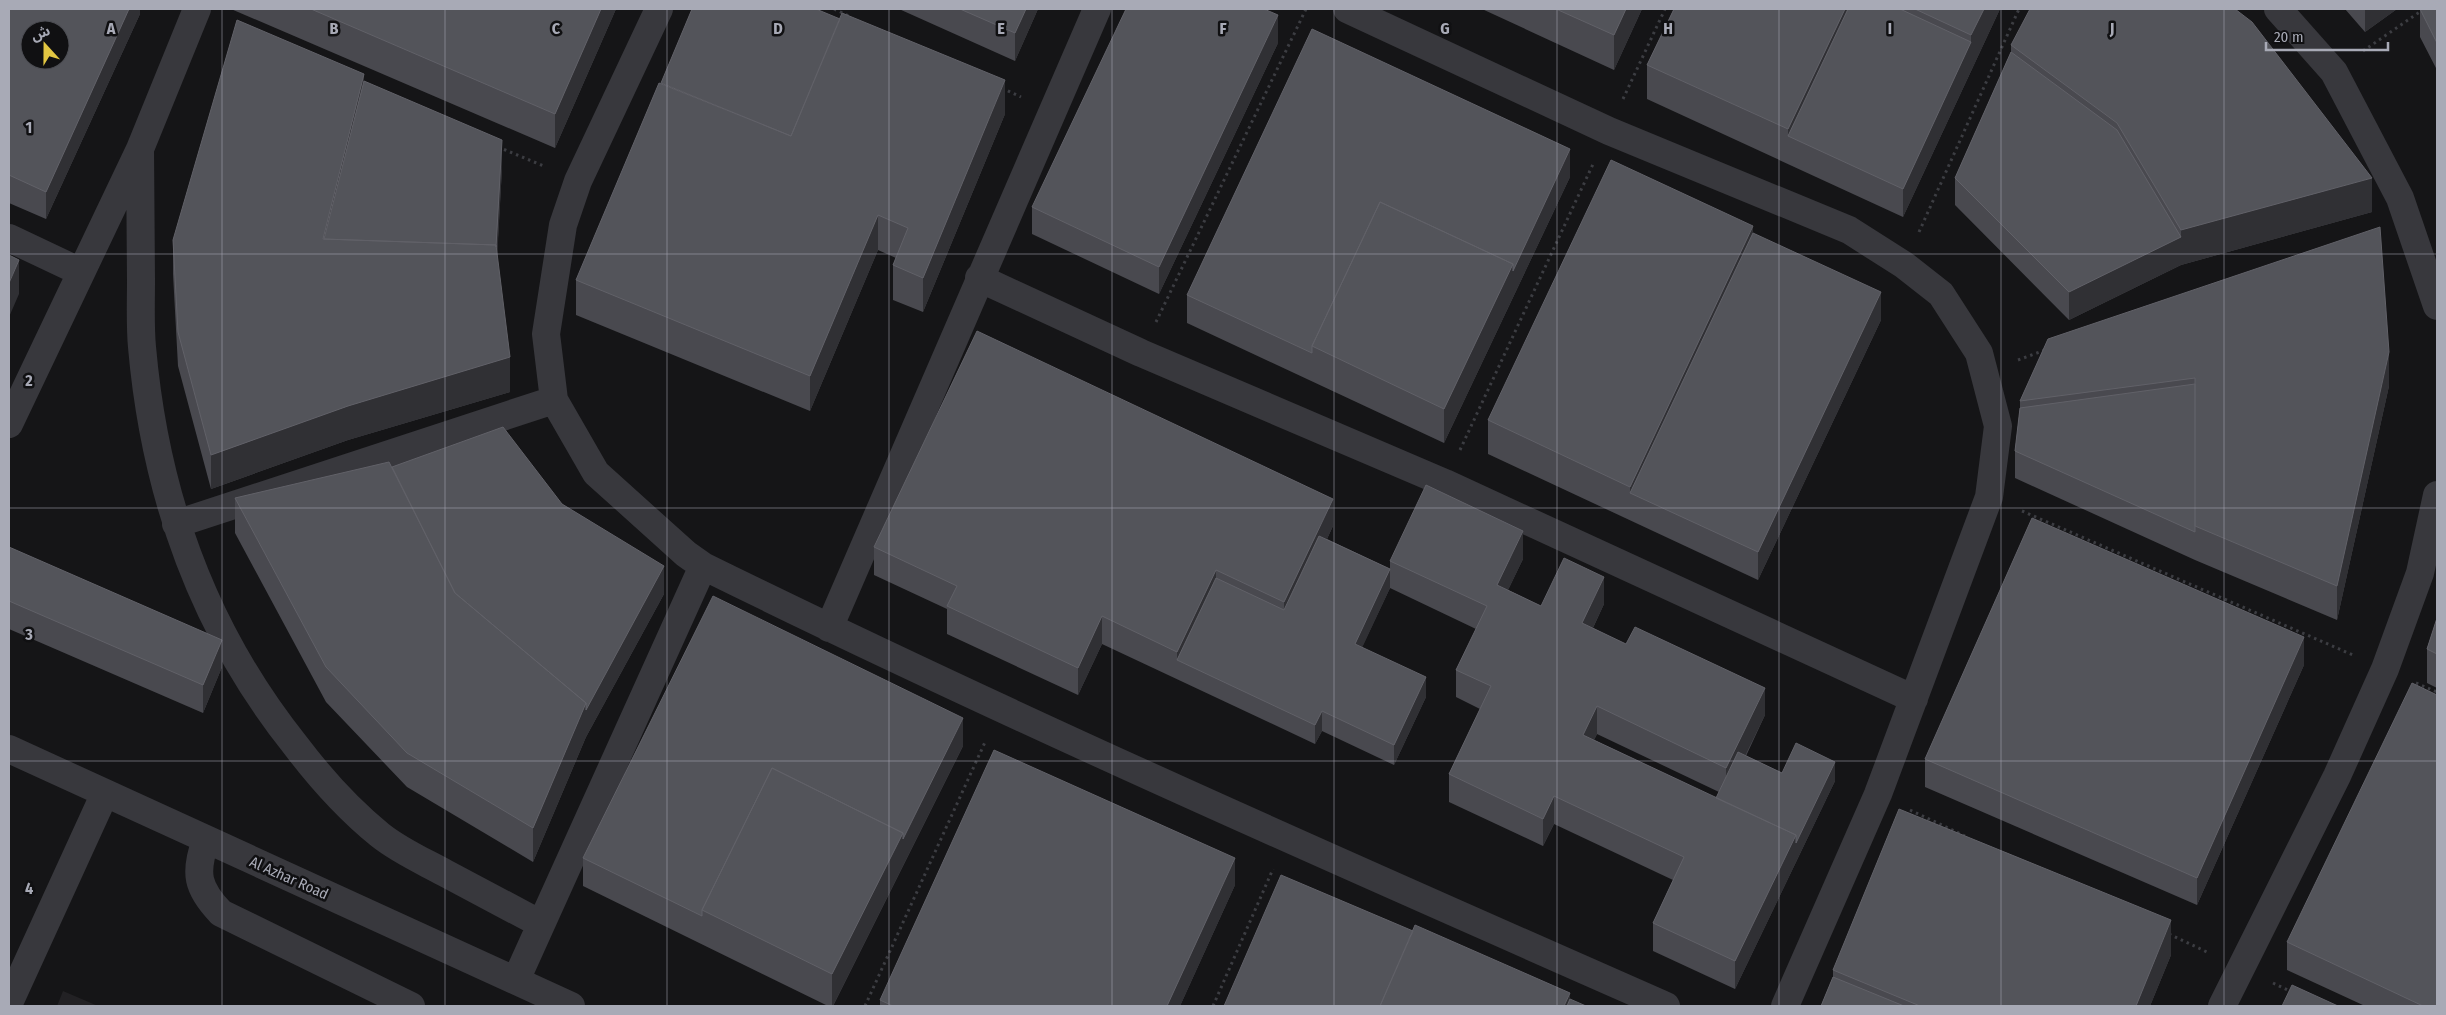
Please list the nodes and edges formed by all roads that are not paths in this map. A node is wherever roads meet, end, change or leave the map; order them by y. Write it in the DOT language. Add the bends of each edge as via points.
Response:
graph roads {
  1 [pos="197,9"];
  2 [pos="658,9"];
  3 [pos="1097,9"];
  4 [pos="1347,9"];
  5 [pos="2278,9"];
  6 [pos="140,149"];
  7 [pos="9,238"];
  8 [pos="81,272"];
  9 [pos="979,278"];
  10 [pos="2437,306"];
  11 [pos="554,400"];
  12 [pos="9,424"];
  13 [pos="2437,495"];
  14 [pos="176,524"];
  15 [pos="703,566"];
  16 [pos="829,628"];
  17 [pos="1914,699"];
  18 [pos="9,749"];
  19 [pos="105,793"];
  20 [pos="206,840"];
  21 [pos="541,924"];
  22 [pos="516,980"];
  23 [pos="9,1002"];
  24 [pos="411,1006"];
  25 [pos="571,1006"];
  26 [pos="1666,1006"];
  27 [pos="1785,1006"];
  28 [pos="2222,1006"];
  1 -- 6 [label="street"];
  2 -- 11 [label="street" via="578,181 563,225 546,334"];
  3 -- 9 [label="street"];
  4 -- 17 [label="street" via="1609,131 1850,230 1941,294 1979,353 1998,426 1989,497"];
  5 -- 10 [label="street" via="2334,72 2400,198"];
  6 -- 8 [label="street"];
  6 -- 14 [label="street" via="141,346 155,448"];
  7 -- 8 [label="street"];
  8 -- 12 [label="street"];
  9 -- 16 [label="street"];
  9 -- 17 [label="street" via="1141,353 1445,483"];
  11 -- 14 [label="street"];
  11 -- 15 [label="street" via="596,473"];
  13 -- 28 [label="street" via="2420,573 2385,669 2337,776"];
  14 -- 21 [label="street" via="204,595 248,680 280,727 336,795 382,836 407,853"];
  15 -- 16 [label="street"];
  15 -- 21 [label="street"];
  16 -- 26 [label="street" via="1287,838"];
  17 -- 27 [label="street" via="1878,794"];
  18 -- 19 [label="street, Al Azhar Road"];
  19 -- 20 [label="street, Al Azhar Road"];
  19 -- 23 [label="street"];
  20 -- 22 [label="street, Al Azhar Road"];
  20 -- 24 [label="street" via="199,859 199,880 207,898 221,913"];
  21 -- 22 [label="street"];
  22 -- 25 [label="street, Al Azhar Road"];
}
